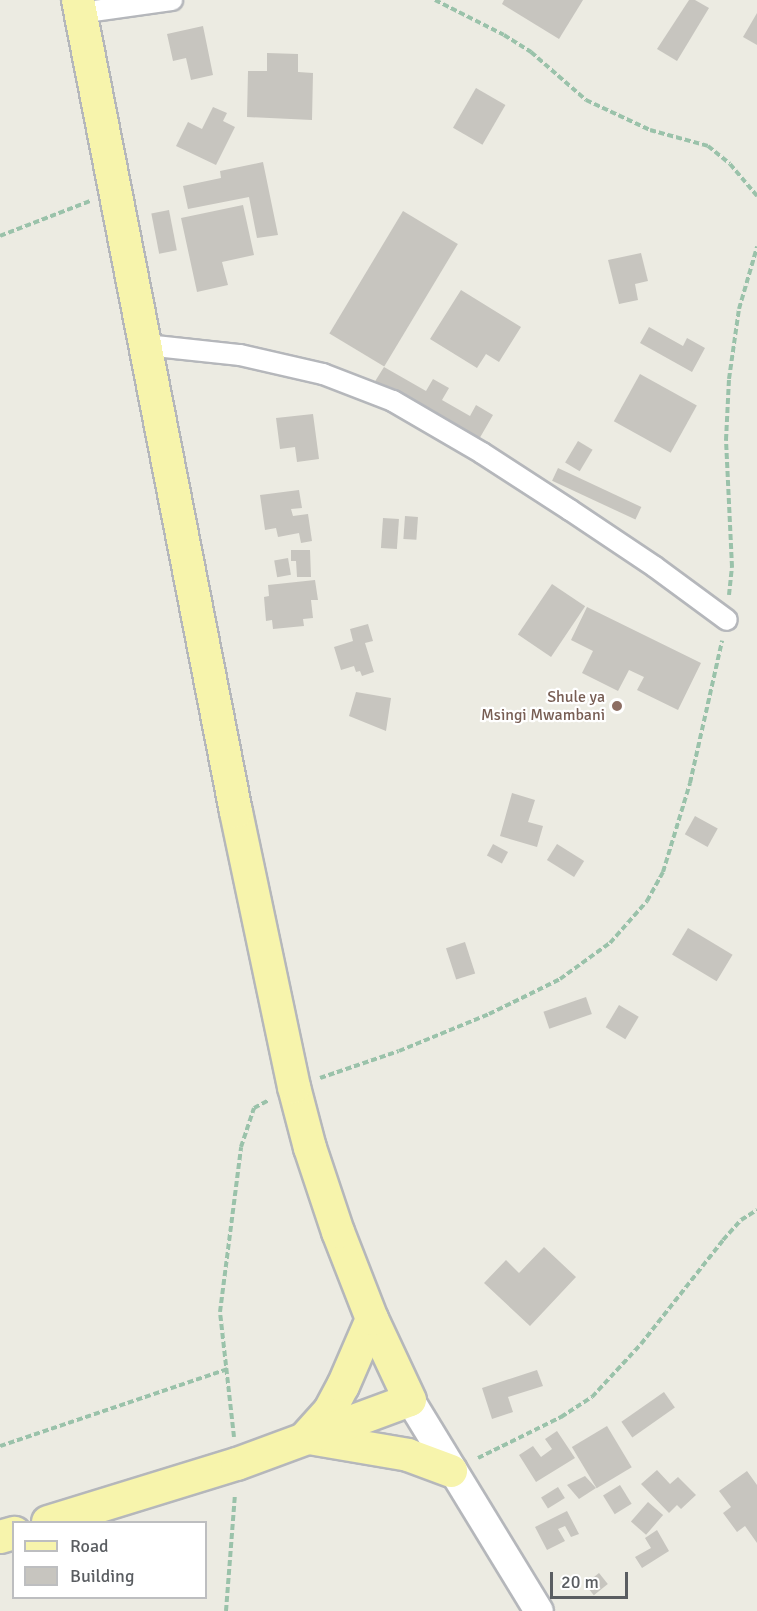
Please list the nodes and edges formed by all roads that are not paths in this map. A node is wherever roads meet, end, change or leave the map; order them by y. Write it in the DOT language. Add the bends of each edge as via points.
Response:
graph roads {
  1 [pos="172,0"];
  2 [pos="79,7"];
  3 [pos="146,345"];
  4 [pos="727,620"];
  5 [pos="372,1319"];
  6 [pos="410,1400"];
  7 [pos="305,1437"];
  8 [pos="451,1471"];
  9 [pos="51,1521"];
  10 [pos="539,1611"];
  1 -- 2 [label="street"];
  2 -- 3 [label="main road"];
  3 -- 4 [label="street" via="240,355 313,372 393,401 560,504"];
  3 -- 5 [label="main road" via="236,812 294,1087 338,1232"];
  5 -- 6 [label="main road"];
  5 -- 7 [label="main road" via="344,1386 330,1410"];
  6 -- 7 [label="main road"];
  6 -- 8 [label="street"];
  7 -- 8 [label="main road" via="408,1455"];
  7 -- 9 [label="main road" via="237,1464"];
  8 -- 10 [label="street"];
}
